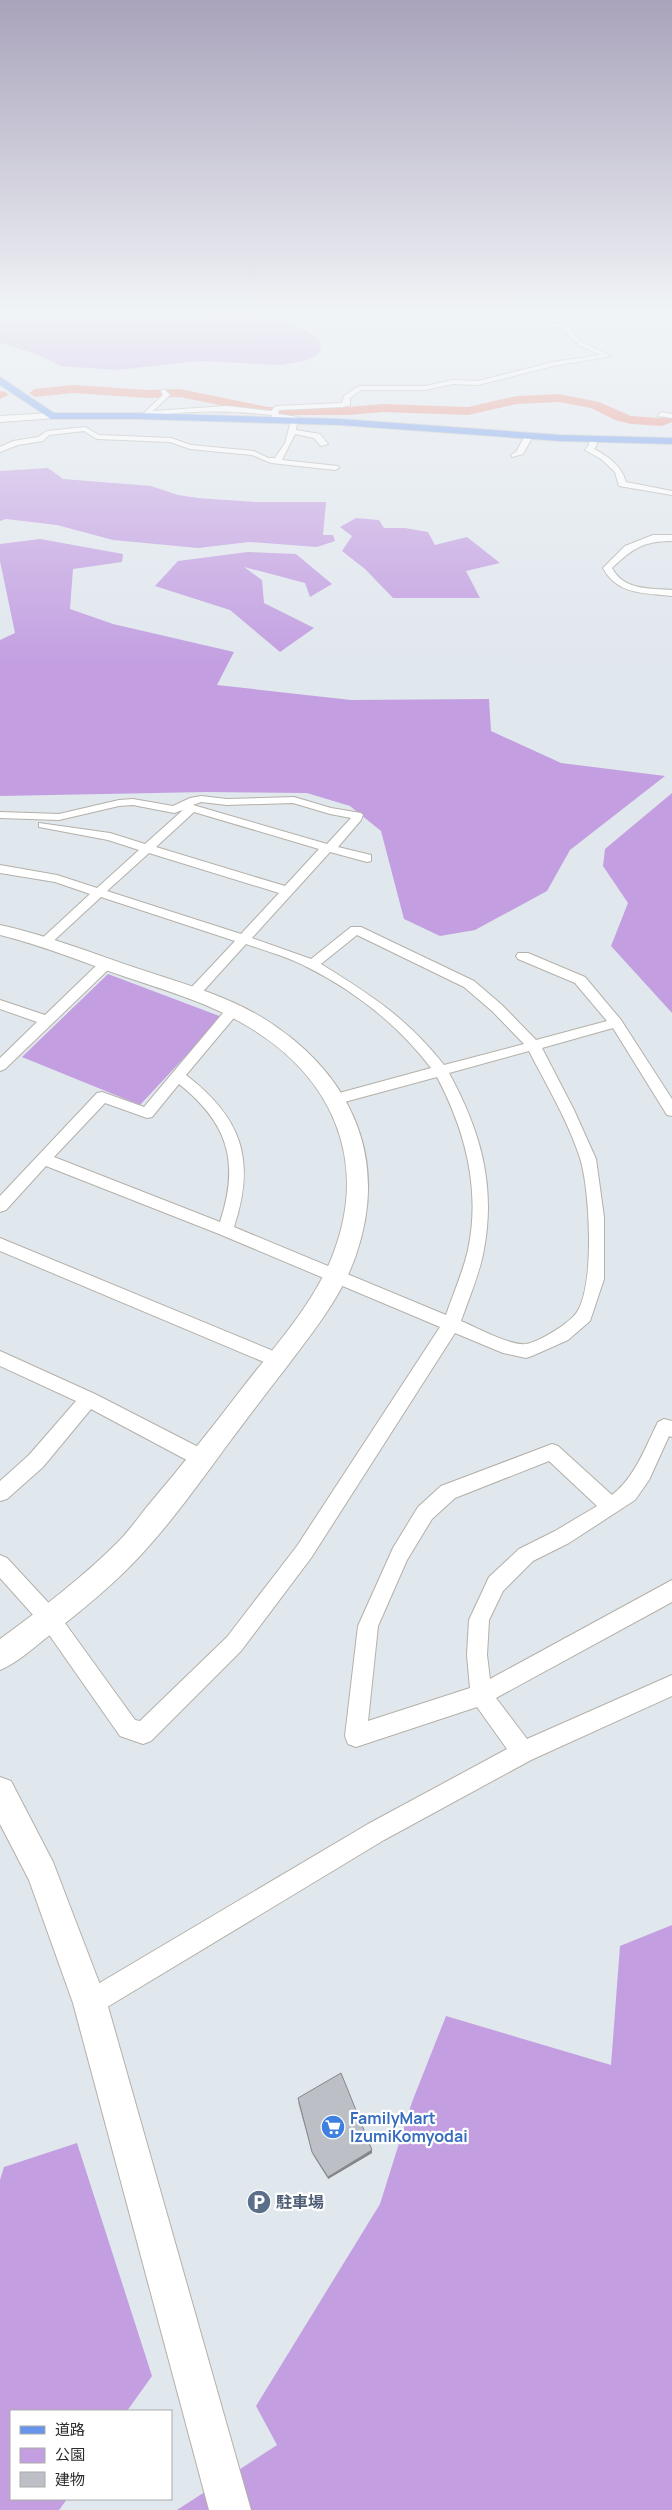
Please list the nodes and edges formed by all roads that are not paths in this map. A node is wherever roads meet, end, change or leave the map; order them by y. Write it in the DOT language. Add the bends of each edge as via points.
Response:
graph roads {
  1 [pos="73,431"];
  2 [pos="89,431"];
  3 [pos="292,431"];
  4 [pos="305,431"];
  5 [pos="465,431"];
  6 [pos="529,436"];
  7 [pos="592,440"];
  8 [pos="672,441"];
  9 [pos="324,444"];
  10 [pos="0,450"];
  11 [pos="515,455"];
  12 [pos="271,461"];
  13 [pos="335,468"];
  14 [pos="672,493"];
  15 [pos="672,538"];
  16 [pos="672,592"];
  17 [pos="0,815"];
  18 [pos="0,820"];
  19 [pos="146,848"];
  20 [pos="327,848"];
  21 [pos="368,858"];
  22 [pos="0,869"];
  23 [pos="287,891"];
  24 [pos="99,892"];
  25 [pos="0,930"];
  26 [pos="242,938"];
  27 [pos="43,943"];
  28 [pos="524,956"];
  29 [pos="106,964"];
  30 [pos="312,964"];
  31 [pos="193,994"];
  32 [pos="0,1004"];
  33 [pos="233,1010"];
  34 [pos="48,1021"];
  35 [pos="616,1023"];
  36 [pos="533,1045"];
  37 [pos="0,1066"];
  38 [pos="441,1071"];
  39 [pos="178,1076"];
  40 [pos="337,1099"];
  41 [pos="672,1111"];
  42 [pos="43,1159"];
  43 [pos="0,1206"];
  44 [pos="225,1230"];
  45 [pos="0,1244"];
  46 [pos="334,1277"];
  47 [pos="452,1323"];
  48 [pos="0,1358"];
  49 [pos="277,1360"];
  50 [pos="89,1399"];
  51 [pos="672,1429"];
  52 [pos="203,1459"];
  53 [pos="0,1493"];
  54 [pos="611,1507"];
  55 [pos="0,1564"];
  56 [pos="672,1589"];
  57 [pos="50,1619"];
  58 [pos="7,1650"];
  59 [pos="672,1685"];
  60 [pos="481,1695"];
  61 [pos="523,1752"];
  62 [pos="0,1792"];
  63 [pos="90,2003"];
  64 [pos="230,2510"];
  1 -- 10 [label="street" via="47,433 40,439 16,443"];
  2 -- 12 [label="street" via="97,437 171,440 190,447 254,453"];
  3 -- 12 [label="street" via="287,447 278,460"];
  4 -- 9 [label="street" via="317,436"];
  5 -- 6 [label="main road"];
  6 -- 7 [label="main road"];
  6 -- 11 [label="street" via="519,454"];
  7 -- 8 [label="main road"];
  7 -- 14 [label="street" via="589,450 604,456 619,471 622,484"];
  12 -- 13 [label="street"];
  15 -- 16 [label="street" via="653,538 628,548 607,568 613,578 634,590"];
  17 -- 20 [label="street" via="59,817 133,802 174,810 200,799 227,802 294,800 357,815 332,847"];
  18 -- 19 [label="street" via="61,827"];
  19 -- 20 [label="street" via="192,808"];
  19 -- 23 [label="street"];
  19 -- 24 [label="street"];
  20 -- 21 [label="street"];
  20 -- 23 [label="street"];
  22 -- 24 [label="street" via="57,879"];
  23 -- 26 [label="street"];
  24 -- 26 [label="street"];
  24 -- 27 [label="street"];
  25 -- 27 [label="street"];
  26 -- 30 [label="street"];
  26 -- 31 [label="street"];
  27 -- 29 [label="street"];
  28 -- 35 [label="street" via="580,980"];
  29 -- 31 [label="street"];
  29 -- 34 [label="street"];
  30 -- 36 [label="street" via="356,930 469,984"];
  30 -- 38 [label="street" via="374,1003 397,1022"];
  31 -- 33 [label="street"];
  32 -- 34 [label="street"];
  33 -- 39 [label="street"];
  33 -- 40 [label="street" via="267,1029 298,1053"];
  34 -- 37 [label="street"];
  35 -- 36 [label="street"];
  35 -- 41 [label="street"];
  36 -- 38 [label="street"];
  36 -- 47 [label="street" via="588,1159 596,1217 596,1279 584,1316 562,1334 526,1351 503,1346"];
  38 -- 40 [label="street"];
  38 -- 47 [label="street" via="458,1104 475,1152 482,1204 476,1250"];
  39 -- 42 [label="street" via="147,1113 102,1097"];
  39 -- 44 [label="street" via="202,1093 222,1118 236,1156 239,1178 233,1210"];
  40 -- 46 [label="street" via="354,1144 360,1185 354,1227"];
  42 -- 43 [label="street"];
  42 -- 44 [label="street"];
  44 -- 46 [label="street"];
  45 -- 49 [label="street"];
  46 -- 47 [label="street"];
  46 -- 49 [label="street"];
  47 -- 57 [label="street" via="304,1552 234,1644 143,1733 128,1728"];
  48 -- 50 [label="street"];
  49 -- 52 [label="street"];
  50 -- 52 [label="street"];
  50 -- 53 [label="street" via="36,1461"];
  51 -- 54 [label="street" via="664,1427 642,1474 628,1494"];
  52 -- 57 [label="street" via="123,1555"];
  54 -- 60 [label="street" via="562,1538 526,1555 496,1584 479,1620 477,1655"];
  54 -- 60 [label="street" via="552,1452 448,1492 425,1513 400,1554 368,1626 356,1736"];
  55 -- 57 [label="street"];
  56 -- 60 [label="street"];
  57 -- 58 [label="street"];
  59 -- 61 [label="street"];
  60 -- 61 [label="street"];
  61 -- 63 [label="street" via="376,1832"];
  62 -- 63 [label="street" via="42,1873"];
  63 -- 64 [label="street"];
}
